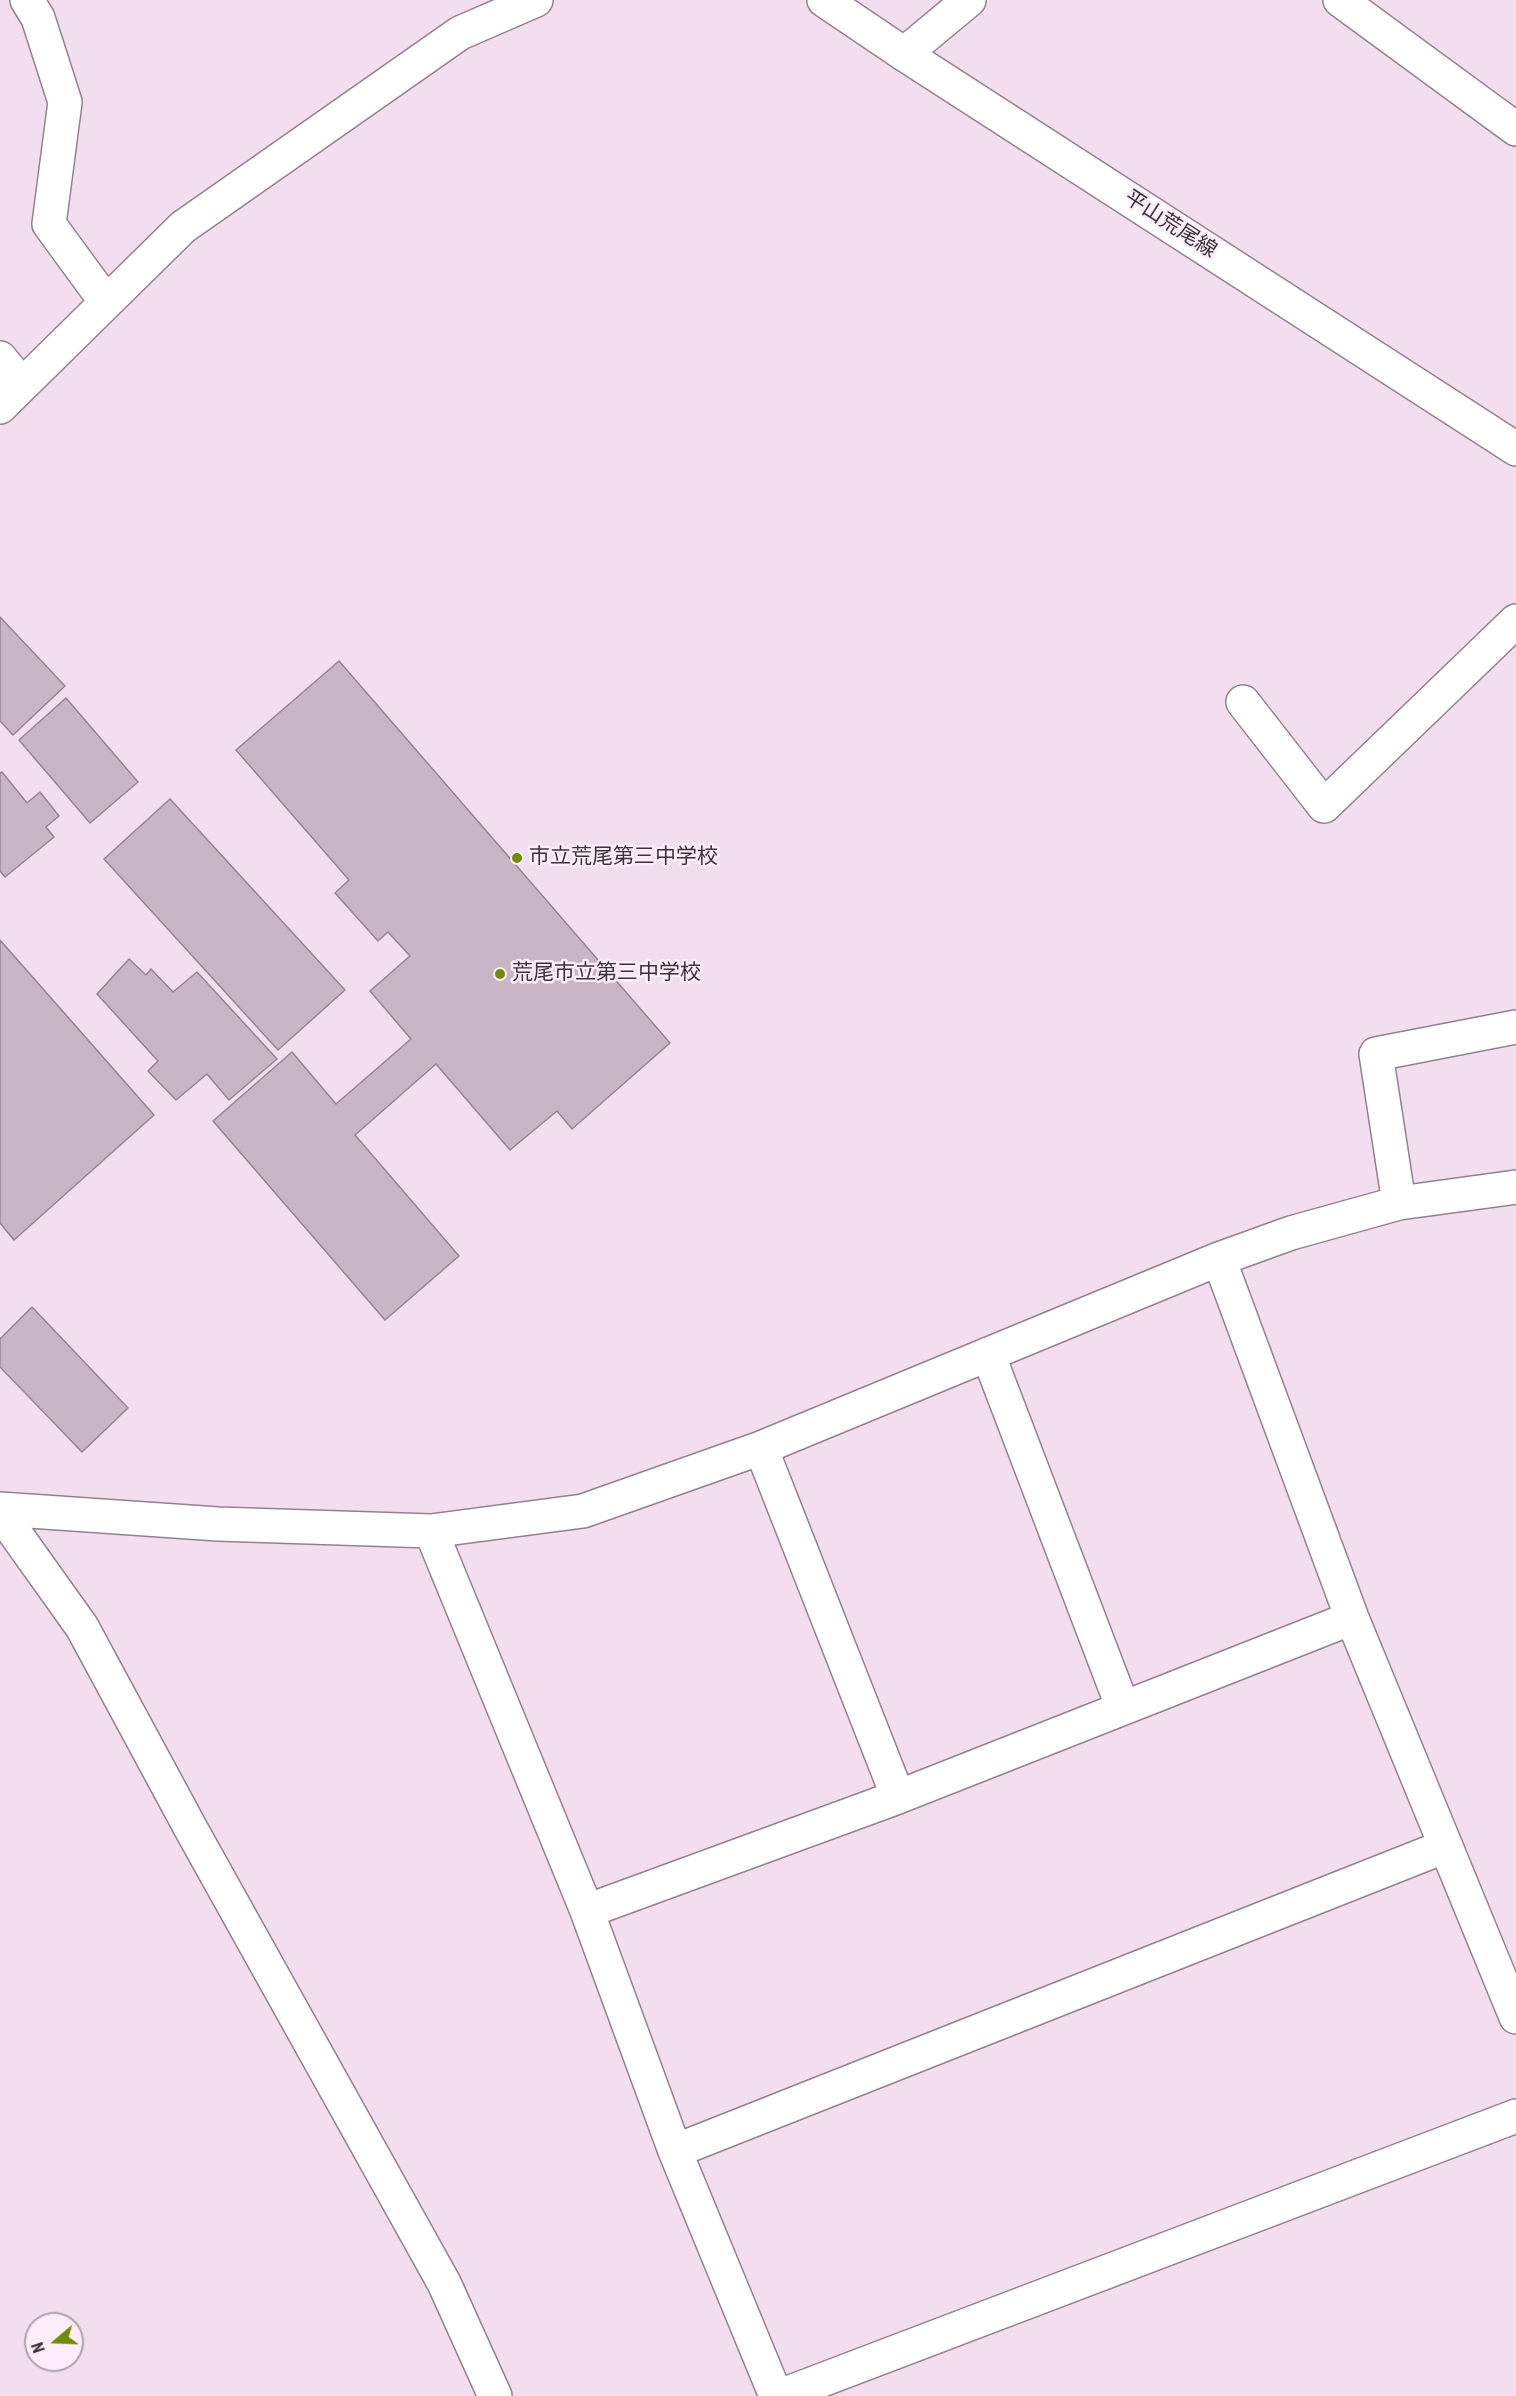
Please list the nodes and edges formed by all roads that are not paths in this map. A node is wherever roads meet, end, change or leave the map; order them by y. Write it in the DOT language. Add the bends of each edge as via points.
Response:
graph roads {
  1 [pos="27,0"];
  2 [pos="536,0"];
  3 [pos="824,0"];
  4 [pos="969,0"];
  5 [pos="1340,0"];
  6 [pos="904,54"];
  7 [pos="1516,129"];
  8 [pos="106,302"];
  9 [pos="0,358"];
  10 [pos="11,396"];
  11 [pos="1516,449"];
  12 [pos="1516,621"];
  13 [pos="1243,702"];
  14 [pos="1516,1027"];
  15 [pos="1516,1187"];
  16 [pos="1399,1203"];
  17 [pos="1220,1259"];
  18 [pos="988,1354"];
  19 [pos="761,1448"];
  20 [pos="0,1511"];
  21 [pos="432,1531"];
  22 [pos="1352,1618"];
  23 [pos="1123,1708"];
  24 [pos="898,1797"];
  25 [pos="1446,1846"];
  26 [pos="587,1911"];
  27 [pos="1516,2017"];
  28 [pos="1516,2116"];
  29 [pos="675,2151"];
  30 [pos="495,2396"];
  31 [pos="776,2396"];
  32 [pos="780,2396"];
  1 -- 8 [label="street" via="38,18 65,102 49,224"];
  2 -- 8 [label="street" via="459,33 183,227"];
  3 -- 6 [label="street, 平山荒尾線"];
  4 -- 6 [label="street"];
  5 -- 7 [label="street"];
  6 -- 11 [label="street, 平山荒尾線"];
  8 -- 10 [label="street"];
  9 -- 10 [label="street"];
  12 -- 13 [label="street" via="1324,806"];
  14 -- 16 [label="street" via="1376,1054"];
  15 -- 16 [label="street"];
  16 -- 17 [label="street" via="1290,1233"];
  17 -- 18 [label="street"];
  17 -- 22 [label="street"];
  18 -- 19 [label="street"];
  18 -- 23 [label="street"];
  19 -- 21 [label="street" via="583,1511"];
  19 -- 24 [label="street"];
  20 -- 21 [label="street"];
  20 -- 30 [label="street" via="82,1627 444,2283"];
  21 -- 26 [label="street"];
  22 -- 23 [label="street"];
  22 -- 25 [label="street"];
  23 -- 24 [label="street"];
  24 -- 26 [label="street"];
  25 -- 27 [label="street"];
  25 -- 29 [label="street"];
  26 -- 29 [label="street"];
  28 -- 32 [label="street"];
  29 -- 31 [label="street"];
}
